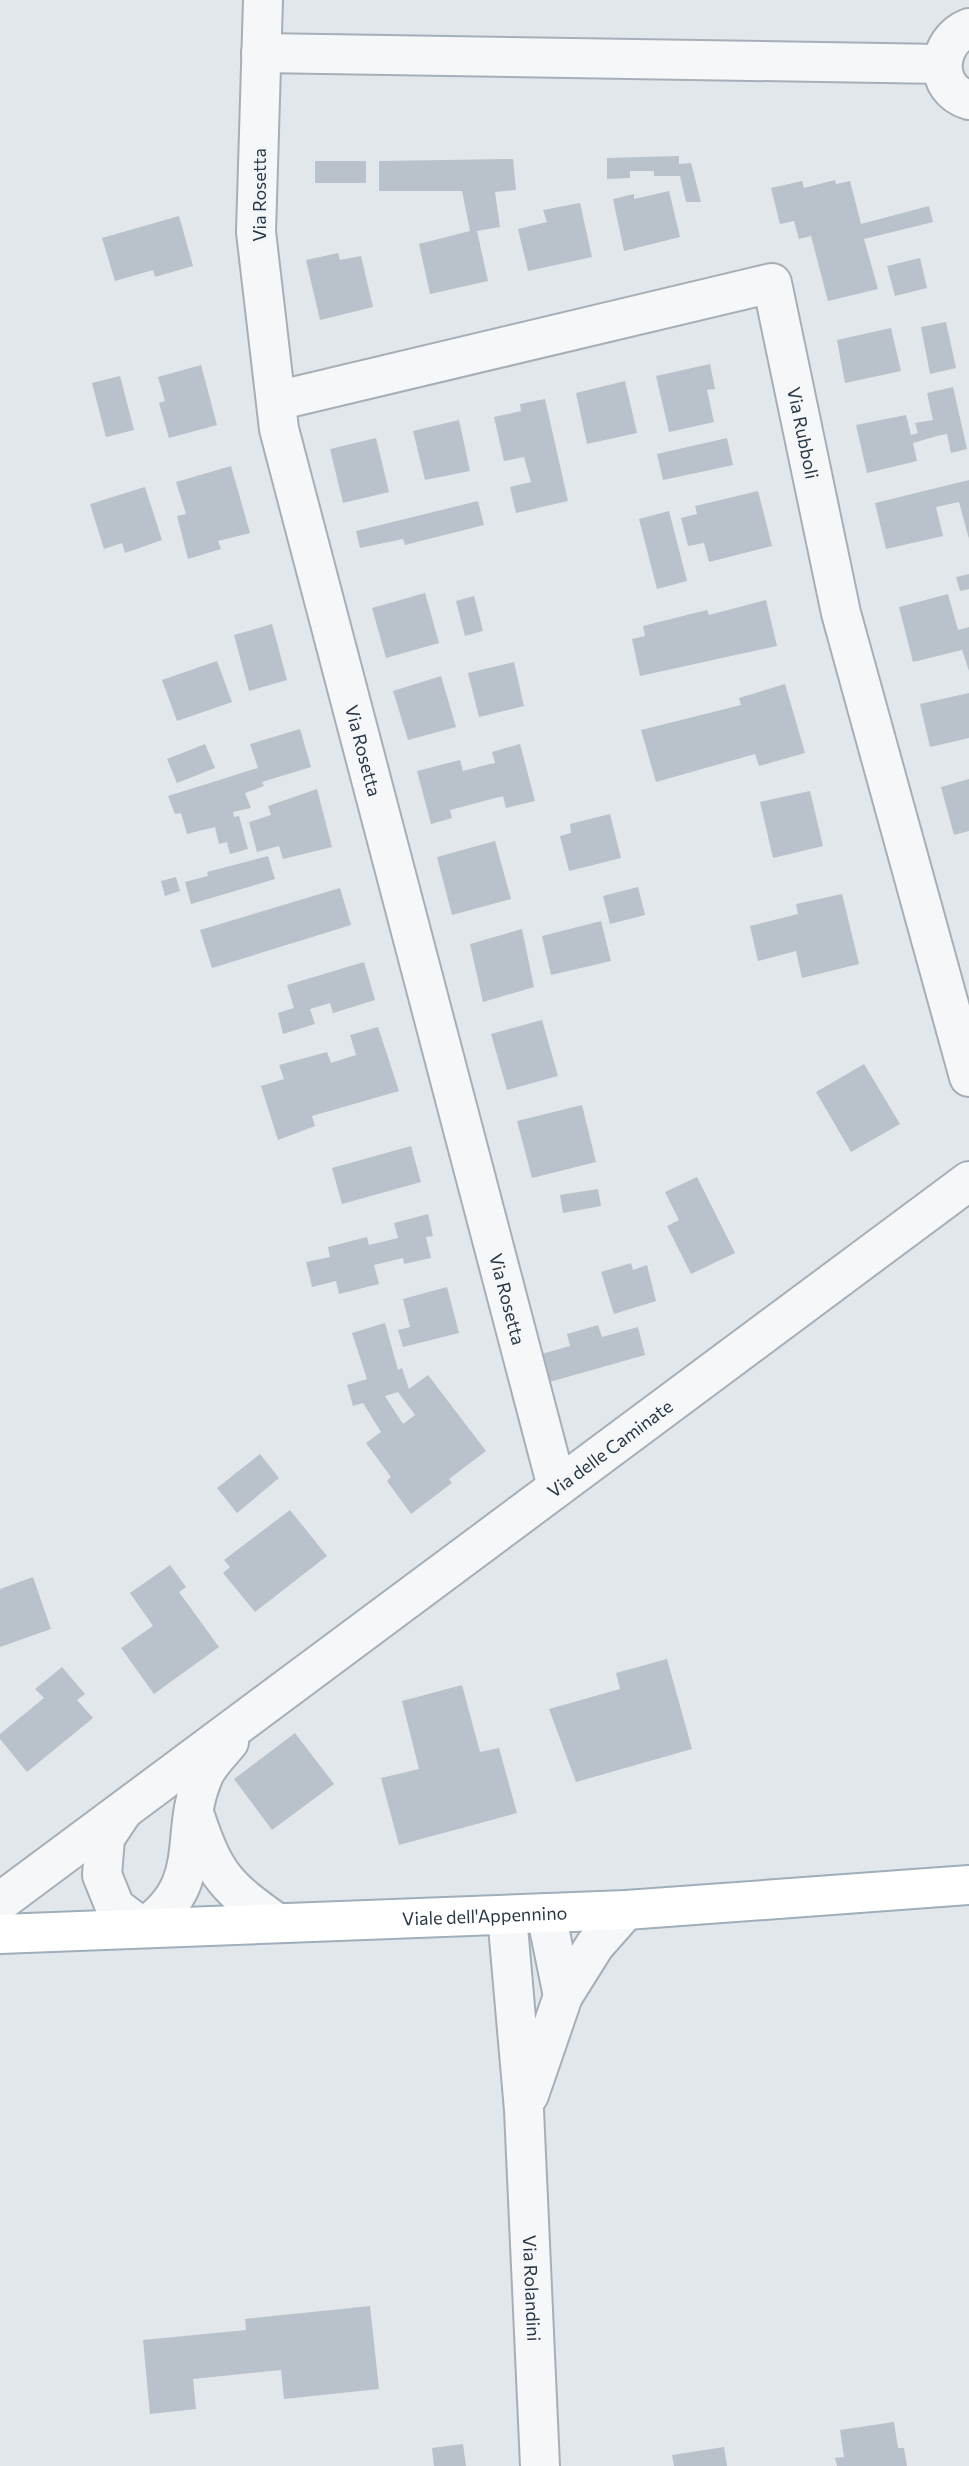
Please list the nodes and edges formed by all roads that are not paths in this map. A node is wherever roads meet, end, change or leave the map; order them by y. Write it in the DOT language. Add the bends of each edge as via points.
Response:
graph roads {
  1 [pos="263,0"];
  2 [pos="969,28"];
  3 [pos="261,52"];
  4 [pos="942,65"];
  5 [pos="969,100"];
  6 [pos="276,401"];
  7 [pos="969,1077"];
  8 [pos="969,1181"];
  9 [pos="557,1487"];
  10 [pos="250,1715"];
  11 [pos="125,1810"];
  12 [pos="195,1814"];
  13 [pos="969,1885"];
  14 [pos="0,1902"];
  15 [pos="626,1910"];
  16 [pos="546,1913"];
  17 [pos="506,1914"];
  18 [pos="277,1923"];
  19 [pos="143,1928"];
  20 [pos="0,1934"];
  21 [pos="563,1996"];
  22 [pos="524,2110"];
  23 [pos="540,2466"];
  1 -- 3 [label="street, Via Rosetta"];
  2 -- 4 [label="street" via="950,41"];
  3 -- 4 [label="street"];
  3 -- 6 [label="street, Via Rosetta" via="256,232"];
  4 -- 5 [label="street" via="953,92"];
  6 -- 7 [label="street, Via Rubboli" via="772,282 841,613"];
  6 -- 9 [label="street, Via Rosetta" via="279,429"];
  8 -- 9 [label="street, Via delle Caminate"];
  9 -- 10 [label="street, Via delle Caminate"];
  10 -- 11 [label="street, Via delle Caminate"];
  10 -- 12 [label="street, Via delle Caminate" via="203,1776"];
  11 -- 14 [label="street, Via delle Caminate"];
  11 -- 19 [label="street, Via delle Caminate" via="106,1838 102,1875 115,1907"];
  12 -- 18 [label="street, Via delle Caminate" via="208,1854 233,1892"];
  12 -- 19 [label="street, Via delle Caminate" via="179,1891 165,1913"];
  13 -- 15 [label="main road, Viale dell'Appennino"];
  15 -- 16 [label="main road, Viale dell'Appennino"];
  15 -- 21 [label="street, Via Rolandini" via="595,1945"];
  16 -- 17 [label="main road, Viale dell'Appennino"];
  16 -- 21 [label="street"];
  17 -- 18 [label="main road, Viale dell'Appennino"];
  17 -- 22 [label="street, Via Rolandini"];
  18 -- 19 [label="main road, Viale dell'Appennino"];
  19 -- 20 [label="main road, Viale dell'Appennino"];
  21 -- 22 [label="street, Via Rolandini"];
  22 -- 23 [label="street, Via Rolandini"];
}
